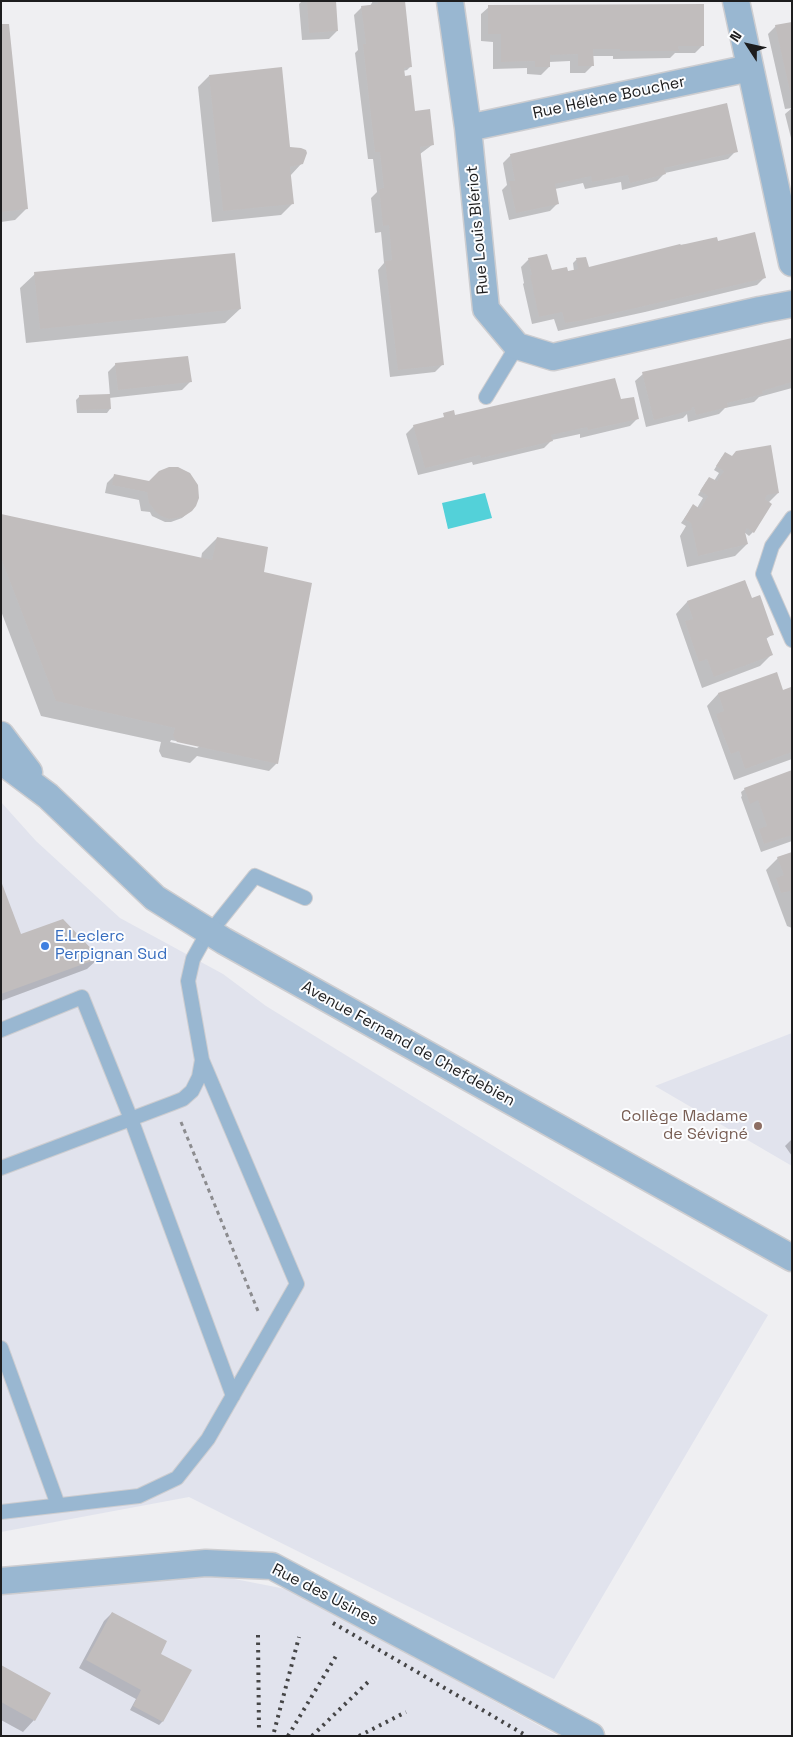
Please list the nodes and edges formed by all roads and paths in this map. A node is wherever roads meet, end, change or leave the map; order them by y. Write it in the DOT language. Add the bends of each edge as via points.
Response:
graph roads {
  1 [pos="450,1"];
  2 [pos="736,1"];
  3 [pos="750,68"];
  4 [pos="468,128"];
  5 [pos="792,263"];
  6 [pos="792,304"];
  7 [pos="517,346"];
  8 [pos="486,397"];
  9 [pos="792,518"];
  10 [pos="792,640"];
  11 [pos="1,736"];
  12 [pos="1,762"];
  13 [pos="48,796"];
  14 [pos="305,898"];
  15 [pos="210,932"];
  16 [pos="1,1030"];
  17 [pos="202,1060"];
  18 [pos="173,1103"];
  19 [pos="131,1119"];
  20 [pos="1,1168"];
  21 [pos="792,1258"];
  22 [pos="275,1321"];
  23 [pos="1,1348"];
  24 [pos="233,1396"];
  25 [pos="58,1505"];
  26 [pos="1,1512"];
  27 [pos="1,1582"];
  28 [pos="591,1736"];
  1 -- 4 [label="street, Rue Louis Blériot"];
  2 -- 3 [label="street"];
  3 -- 4 [label="street, Rue Hélène Boucher"];
  3 -- 5 [label="street"];
  4 -- 7 [label="street, Rue Louis Blériot" via="486,309"];
  6 -- 7 [label="street" via="553,357"];
  7 -- 8 [label="lane"];
  9 -- 10 [label="lane" via="772,546 763,574"];
  11 -- 13 [label="street, Avenue Fernand de Chefdebien"];
  12 -- 13 [label="street, Avenue Fernand de Chefdebien"];
  13 -- 15 [label="street, Avenue Fernand de Chefdebien" via="155,898"];
  14 -- 15 [label="lane" via="255,876"];
  15 -- 17 [label="lane" via="193,959 188,981"];
  15 -- 21 [label="street, Avenue Fernand de Chefdebien"];
  16 -- 19 [label="lane" via="82,997"];
  17 -- 18 [label="lane" via="192,1091"];
  17 -- 22 [label="lane" via="297,1284"];
  18 -- 19 [label="lane"];
  18 -- 22 [label="path" via="258,1311"];
  19 -- 20 [label="lane"];
  19 -- 24 [label="lane"];
  22 -- 24 [label="lane"];
  23 -- 25 [label="lane"];
  24 -- 25 [label="lane" via="208,1438 177,1478 138,1496"];
  25 -- 26 [label="lane"];
  27 -- 28 [label="street, Rue des Usines" via="206,1563 272,1566"];
}
